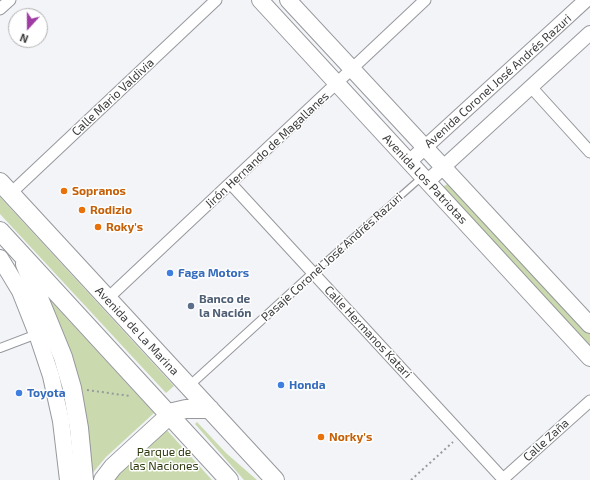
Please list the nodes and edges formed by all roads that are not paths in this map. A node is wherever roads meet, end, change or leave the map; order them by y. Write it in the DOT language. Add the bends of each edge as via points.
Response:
graph roads {
  1 [pos="10,0"];
  2 [pos="216,0"];
  3 [pos="260,0"];
  4 [pos="288,0"];
  5 [pos="425,0"];
  6 [pos="580,2"];
  7 [pos="0,9"];
  8 [pos="590,33"];
  9 [pos="352,69"];
  10 [pos="337,83"];
  11 [pos="531,87"];
  12 [pos="425,148"];
  13 [pos="590,152"];
  14 [pos="409,162"];
  15 [pos="444,168"];
  16 [pos="425,179"];
  17 [pos="231,184"];
  18 [pos="5,188"];
  19 [pos="0,231"];
  20 [pos="20,252"];
  21 [pos="0,258"];
  22 [pos="314,273"];
  23 [pos="107,299"];
  24 [pos="590,325"];
  25 [pos="37,334"];
  26 [pos="0,348"];
  27 [pos="590,358"];
  28 [pos="189,386"];
  29 [pos="590,400"];
  30 [pos="210,409"];
  31 [pos="170,415"];
  32 [pos="504,479"];
  33 [pos="68,480"];
  34 [pos="84,480"];
  35 [pos="104,480"];
  36 [pos="229,480"];
  37 [pos="275,480"];
  1 -- 7 [label="street"];
  2 -- 18 [label="street, Calle Mario Valdivia"];
  3 -- 10 [label="main road, Avenida Los Patriotas"];
  4 -- 9 [label="main road, Avenida Los Patriotas"];
  5 -- 9 [label="street, Jirón Hernando de Magallanes"];
  6 -- 12 [label="street, Avenida Coronel José Andrés Razuri"];
  8 -- 11 [label="street"];
  9 -- 10 [label="street, Jirón Hernando de Magallanes"];
  9 -- 12 [label="main road, Avenida Los Patriotas"];
  10 -- 14 [label="main road, Avenida Los Patriotas"];
  10 -- 17 [label="street, Jirón Hernando de Magallanes"];
  11 -- 13 [label="street"];
  11 -- 15 [label="street"];
  12 -- 14 [label="street, Avenida Coronel José Andrés Razuri"];
  12 -- 15 [label="main road, Avenida Los Patriotas"];
  14 -- 16 [label="main road, Avenida Los Patriotas"];
  15 -- 16 [label="street"];
  15 -- 24 [label="main road, Avenida Los Patriotas"];
  16 -- 22 [label="lane, Pasaje Coronel José Andrés Razuri"];
  16 -- 27 [label="main road, Avenida Los Patriotas"];
  17 -- 22 [label="street, Calle Hermanos Katari"];
  17 -- 23 [label="street, Jirón Hernando de Magallanes"];
  18 -- 23 [label="main road, Avenida de La Marina"];
  19 -- 20 [label="main road"];
  20 -- 31 [label="main road"];
  20 -- 34 [label="main road" via="63,357 72,388"];
  21 -- 25 [label="main road" via="20,291"];
  22 -- 28 [label="street, Pasaje Coronel José Andrés Razuri"];
  22 -- 32 [label="street, Calle Hermanos Katari"];
  23 -- 28 [label="main road, Avenida de La Marina"];
  25 -- 26 [label="street"];
  25 -- 33 [label="main road" via="51,376 61,421"];
  28 -- 30 [label="main road, Avenida de La Marina"];
  29 -- 32 [label="street, Calle Zaña"];
  30 -- 31 [label="main road" via="186,409"];
  30 -- 37 [label="main road, Avenida de La Marina"];
  31 -- 35 [label="main road" via="113,467"];
  31 -- 36 [label="main road"];
}
